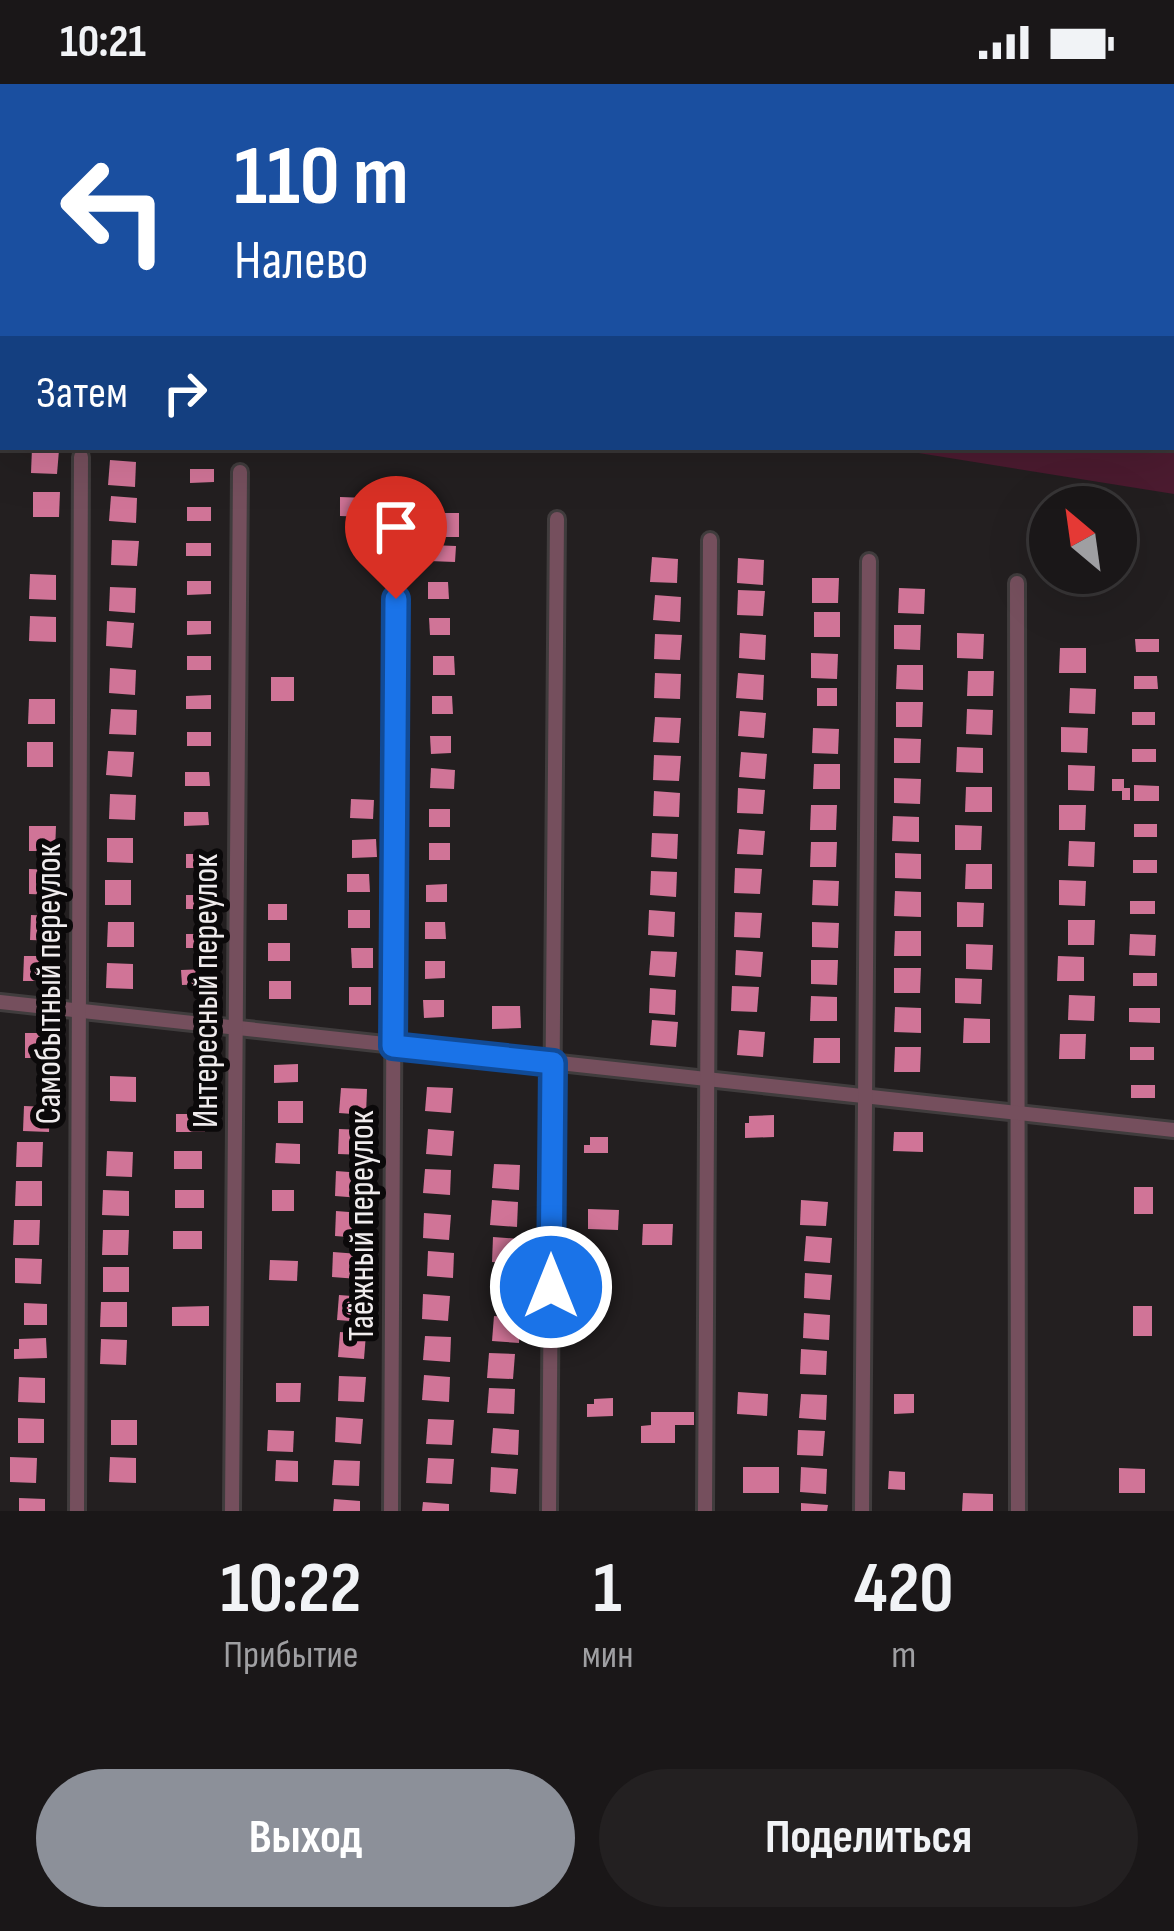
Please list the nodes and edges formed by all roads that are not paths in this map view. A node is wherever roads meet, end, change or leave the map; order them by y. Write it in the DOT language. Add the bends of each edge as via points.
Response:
graph roads {
  1 [pos="81,457"];
  2 [pos="240,472"];
  3 [pos="396,509"];
  4 [pos="557,519"];
  5 [pos="710,540"];
  6 [pos="869,562"];
  7 [pos="1017,584"];
  8 [pos="0,1002"];
  9 [pos="79,1010"];
  10 [pos="236,1027"];
  11 [pos="393,1046"];
  12 [pos="553,1063"];
  13 [pos="707,1079"];
  14 [pos="864,1097"];
  15 [pos="1018,1112"];
  16 [pos="1174,1130"];
  17 [pos="77,1511"];
  18 [pos="232,1511"];
  19 [pos="391,1511"];
  20 [pos="549,1511"];
  21 [pos="705,1511"];
  22 [pos="862,1511"];
  23 [pos="1018,1511"];
  1 -- 9 [label="street, Самобытный переулок"];
  2 -- 10 [label="street, Интересный переулок"];
  3 -- 11 [label="street, Таёжный переулок"];
  4 -- 12 [label="street"];
  5 -- 13 [label="street"];
  6 -- 14 [label="street"];
  7 -- 15 [label="street"];
  8 -- 9 [label="street"];
  9 -- 10 [label="street"];
  9 -- 17 [label="street, Самобытный переулок"];
  10 -- 11 [label="street"];
  10 -- 18 [label="street, Интересный переулок"];
  11 -- 12 [label="street"];
  11 -- 19 [label="street, Таёжный переулок"];
  12 -- 13 [label="street"];
  12 -- 20 [label="street"];
  13 -- 14 [label="street"];
  13 -- 21 [label="street"];
  14 -- 15 [label="street"];
  14 -- 22 [label="street"];
  15 -- 16 [label="street"];
  15 -- 23 [label="street"];
}
